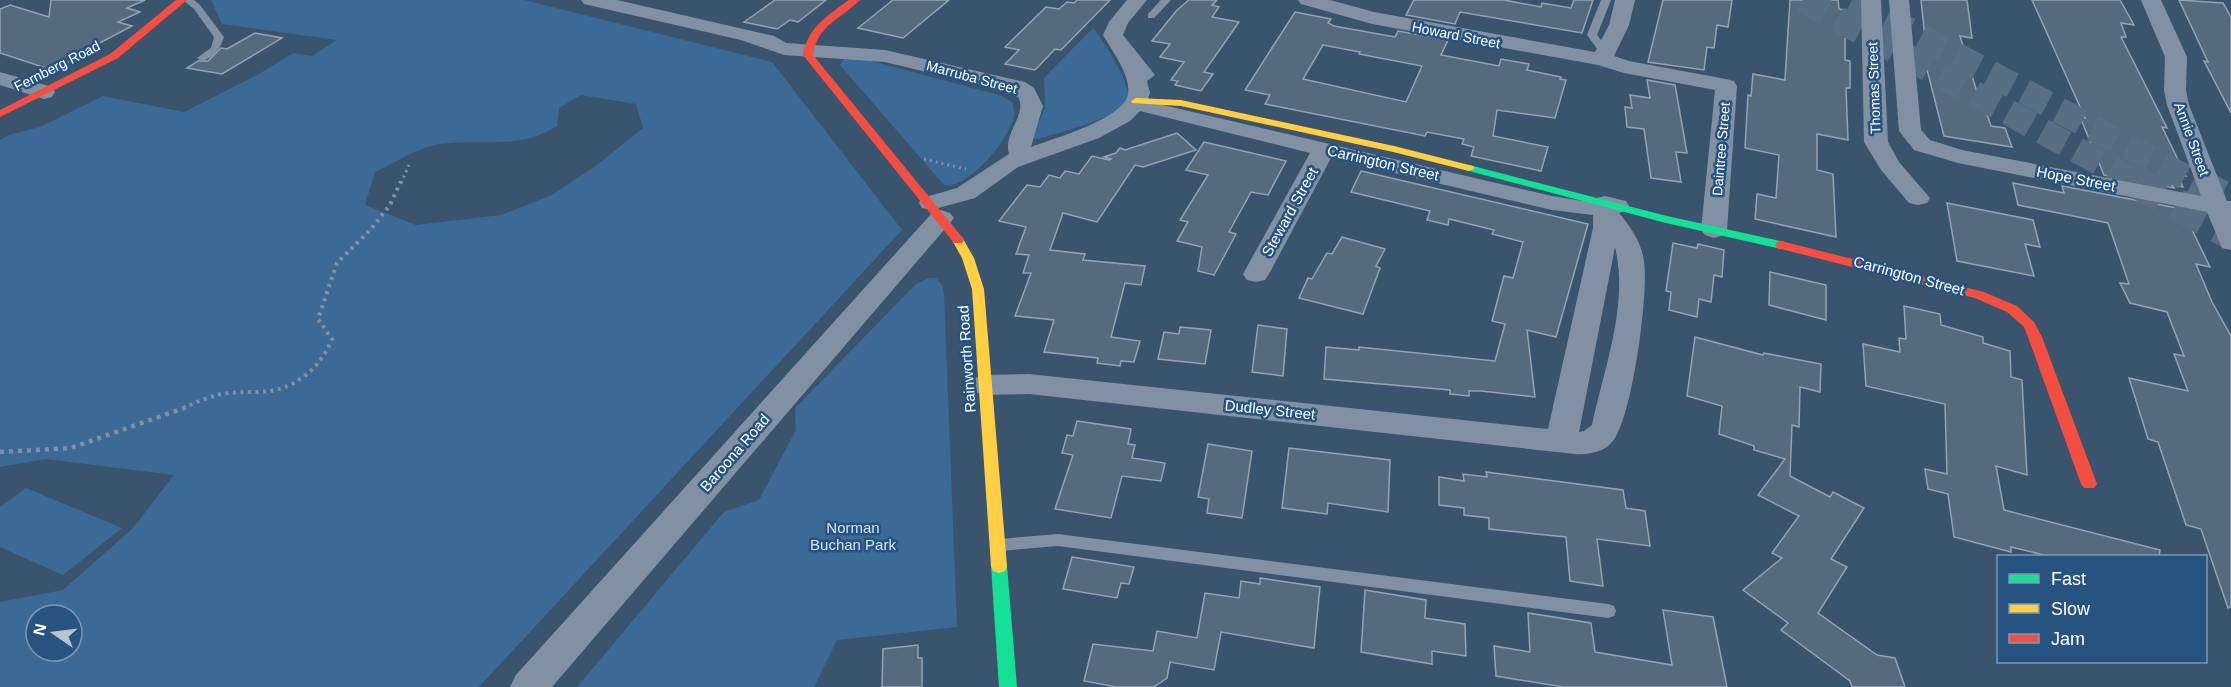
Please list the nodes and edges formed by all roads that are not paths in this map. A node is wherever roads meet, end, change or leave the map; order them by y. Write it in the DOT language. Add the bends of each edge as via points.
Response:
graph roads {
  1 [pos="182,0"];
  2 [pos="188,0"];
  3 [pos="591,0"];
  4 [pos="855,0"];
  5 [pos="1137,0"];
  6 [pos="1166,0"];
  7 [pos="1308,0"];
  8 [pos="1340,0"];
  9 [pos="1606,0"];
  10 [pos="1625,0"];
  11 [pos="1871,0"];
  12 [pos="1899,0"];
  13 [pos="2151,0"];
  14 [pos="1151,16"];
  15 [pos="815,46"];
  16 [pos="1604,56"];
  17 [pos="202,58"];
  18 [pos="0,78"];
  19 [pos="44,92"];
  20 [pos="1147,103"];
  21 [pos="0,114"];
  22 [pos="1922,145"];
  23 [pos="1324,150"];
  24 [pos="1022,157"];
  25 [pos="1918,198"];
  26 [pos="2224,207"];
  27 [pos="1609,208"];
  28 [pos="938,214"];
  29 [pos="1714,230"];
  30 [pos="2231,242"];
  31 [pos="1256,274"];
  32 [pos="985,385"];
  33 [pos="1554,441"];
  34 [pos="2090,484"];
  35 [pos="999,545"];
  36 [pos="1608,611"];
  37 [pos="529,687"];
  38 [pos="1008,687"];
  1 -- 19 [label="street, Fernberg Road" via="114,56"];
  2 -- 17 [label="lane" via="219,36 216,49"];
  3 -- 15 [label="street, Marruba Street" via="749,37 775,47"];
  4 -- 15 [label="street" via="837,14"];
  5 -- 20 [label="street" via="1113,35 1131,63 1152,84"];
  6 -- 14 [label="lane"];
  7 -- 16 [label="street, Howard Street" via="1372,18 1517,46"];
  8 -- 16 [label="street, Howard Street" via="1569,43"];
  9 -- 16 [label="lane" via="1593,35"];
  10 -- 16 [label="street" via="1619,25"];
  11 -- 25 [label="street, Thomas Street" via="1876,142 1889,165"];
  12 -- 22 [label="street, Thomas Street" via="1910,131"];
  13 -- 26 [label="street, Annie Street" via="2176,57 2178,105"];
  15 -- 24 [label="street, Marruba Street" via="885,56 1024,91 1032,108 1019,141"];
  15 -- 28 [label="street, Rainworth Road" via="813,65 828,77"];
  16 -- 29 [label="street, Daintree Street" via="1626,67 1726,86"];
  18 -- 19 [label="street"];
  19 -- 21 [label="street, Fernberg Road"];
  20 -- 23 [label="street, Carrington Street"];
  20 -- 24 [label="street, Baroona Road" via="1129,122"];
  20 -- 27 [label="street, Carrington Street" via="1184,103 1394,149"];
  22 -- 26 [label="street, Hope Street" via="1976,160"];
  23 -- 27 [label="street, Carrington Street" via="1562,205"];
  23 -- 31 [label="street, Steward Street"];
  24 -- 28 [label="street, Baroona Road" via="992,175 973,202"];
  26 -- 30 [label="street, Annie Street"];
  27 -- 29 [label="street, Carrington Street"];
  27 -- 33 [label="street" via="1565,428"];
  27 -- 33 [label="street, Dudley Street" via="1625,238 1632,283 1607,426 1591,442"];
  28 -- 32 [label="street, Rainworth Road" via="967,255 977,283"];
  28 -- 37 [label="street, Baroona Road"];
  29 -- 34 [label="street, Carrington Street" via="1948,286 2012,309 2035,337"];
  32 -- 33 [label="street, Dudley Street" via="1029,384"];
  32 -- 35 [label="street, Rainworth Road"];
  35 -- 36 [label="lane" via="1058,540"];
  35 -- 38 [label="street, Rainworth Road"];
}
